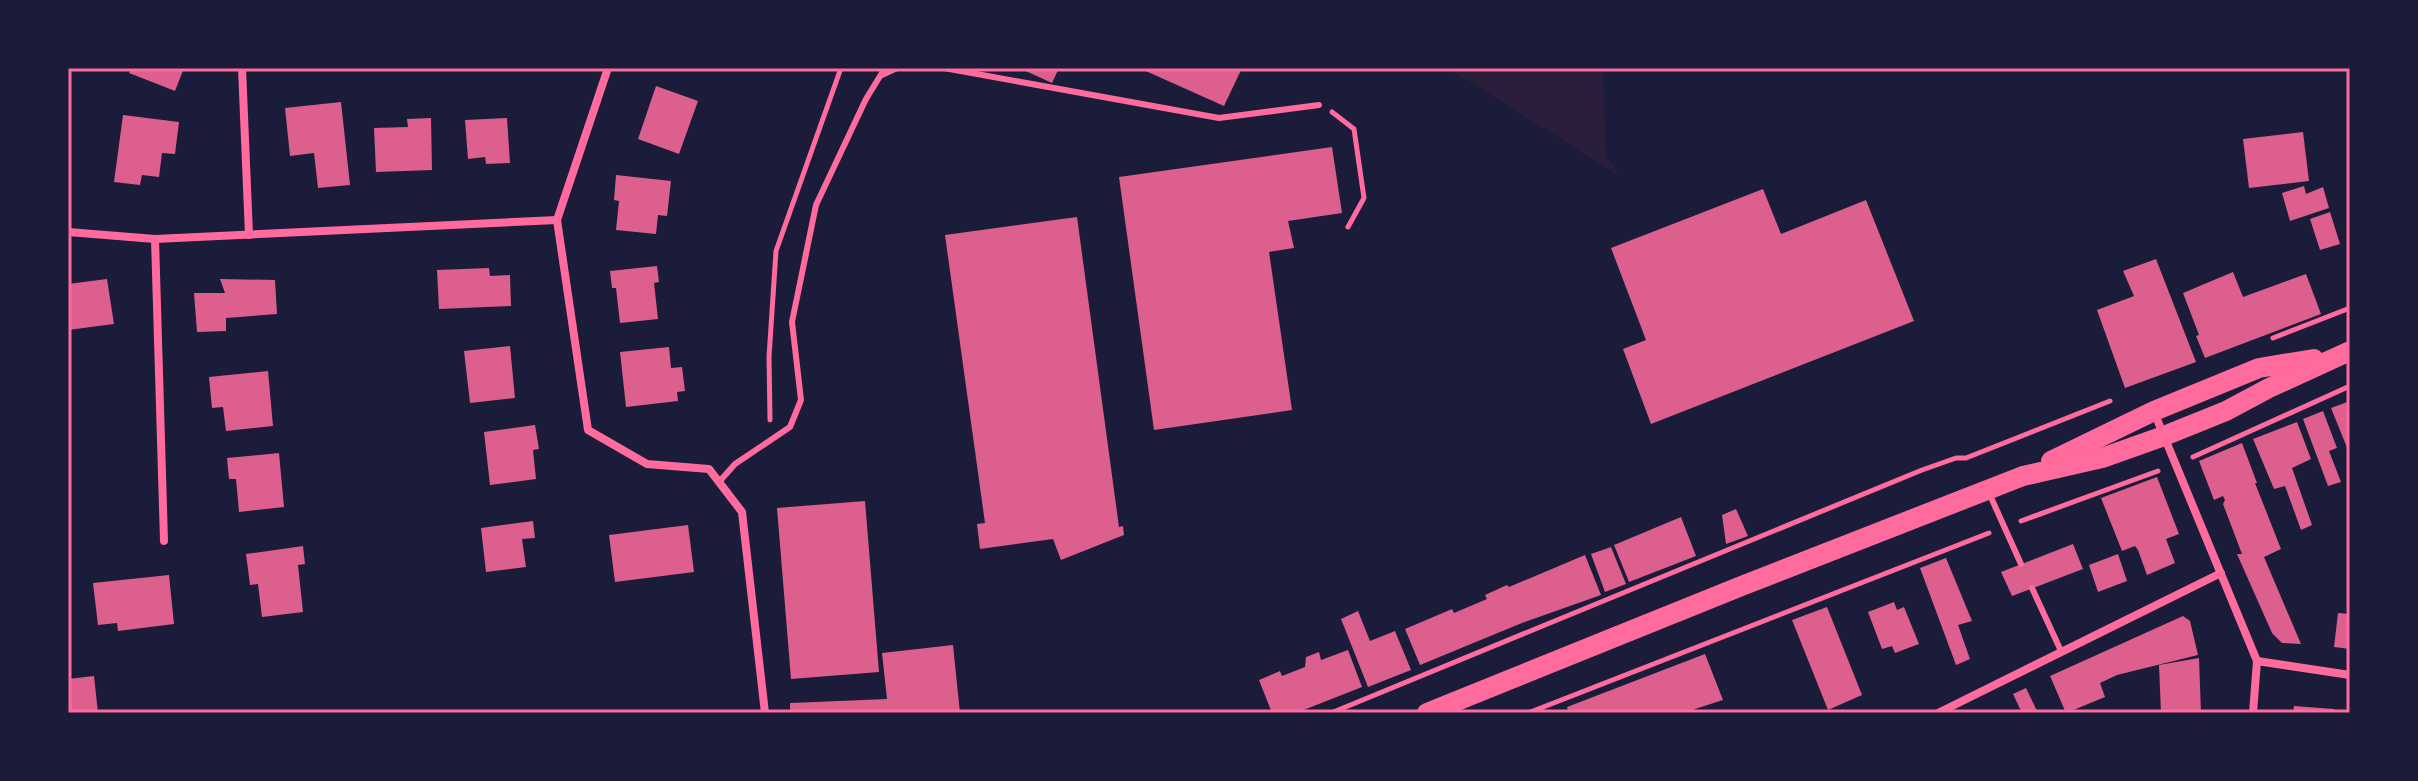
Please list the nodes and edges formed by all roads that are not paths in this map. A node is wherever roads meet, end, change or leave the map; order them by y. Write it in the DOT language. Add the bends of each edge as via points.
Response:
graph roads {
  1 [pos="242,68"];
  2 [pos="608,68"];
  3 [pos="897,68"];
  4 [pos="944,68"];
  5 [pos="884,71"];
  6 [pos="1319,105"];
  7 [pos="557,220"];
  8 [pos="68,232"];
  9 [pos="249,235"];
  10 [pos="155,239"];
  11 [pos="2346,352"];
  12 [pos="2154,411"];
  13 [pos="2164,436"];
  14 [pos="2027,473"];
  15 [pos="719,482"];
  16 [pos="1987,489"];
  17 [pos="164,541"];
  18 [pos="2021,564"];
  19 [pos="2221,573"];
  20 [pos="2032,588"];
  21 [pos="2061,651"];
  22 [pos="2257,661"];
  23 [pos="2350,675"];
  24 [pos="765,713"];
  25 [pos="1427,713"];
  26 [pos="1938,713"];
  27 [pos="2253,713"];
  1 -- 9 [label="street"];
  2 -- 7 [label="street"];
  3 -- 5 [label="lane"];
  4 -- 6 [label="lane" via="1219,118"];
  5 -- 15 [label="lane" via="816,205 792,322 801,400 790,427 735,464"];
  7 -- 9 [label="street"];
  7 -- 15 [label="street" via="588,430 647,464 709,469"];
  8 -- 10 [label="street"];
  9 -- 10 [label="street"];
  10 -- 17 [label="street"];
  11 -- 12 [label="main road" via="2259,368"];
  11 -- 13 [label="main road"];
  12 -- 13 [label="street"];
  12 -- 14 [label="main road"];
  13 -- 14 [label="main road" via="2102,458"];
  13 -- 19 [label="street"];
  14 -- 16 [label="main road"];
  15 -- 24 [label="street" via="742,512"];
  16 -- 18 [label="lane"];
  16 -- 25 [label="main road"];
  19 -- 21 [label="street"];
  19 -- 22 [label="street"];
  20 -- 21 [label="lane"];
  21 -- 26 [label="street"];
  22 -- 23 [label="street"];
  22 -- 27 [label="street"];
}
